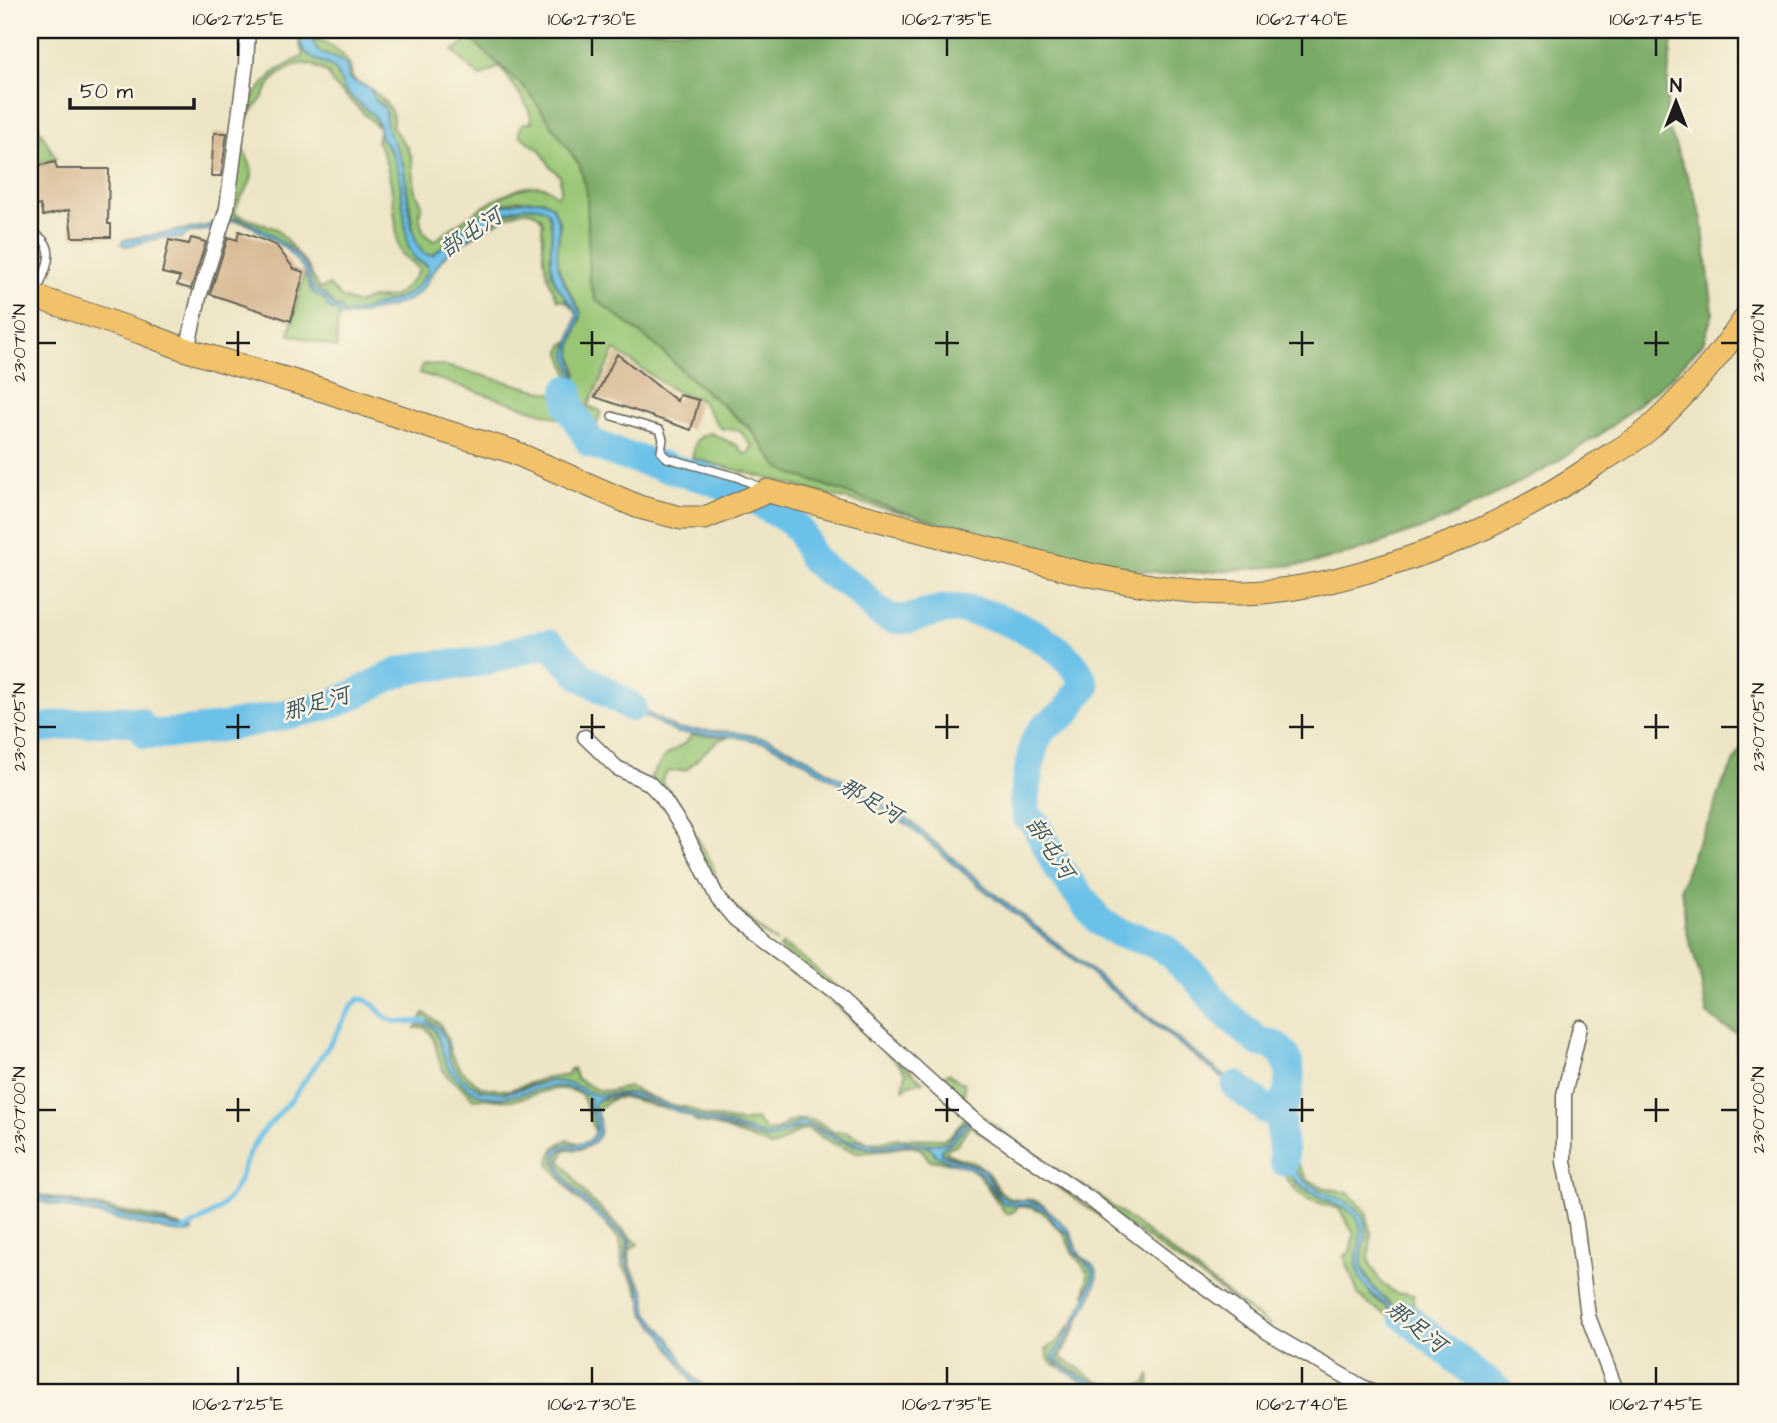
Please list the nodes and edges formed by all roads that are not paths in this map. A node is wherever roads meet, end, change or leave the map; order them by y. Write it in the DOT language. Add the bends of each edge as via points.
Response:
graph roads {
  1 [pos="248,30"];
  2 [pos="30,232"];
  3 [pos="33,296"];
  4 [pos="1747,316"];
  5 [pos="187,350"];
  6 [pos="612,416"];
  7 [pos="768,491"];
  8 [pos="585,737"];
  9 [pos="1580,1027"];
  10 [pos="1373,1393"];
  11 [pos="1616,1393"];
  1 -- 5 [label="street" via="227,208"];
  2 -- 3 [label="lane" via="43,239 49,258"];
  3 -- 5 [label="highway"];
  4 -- 7 [label="highway" via="1718,358 1648,429 1531,506 1443,548 1326,584 1244,593 1129,583"];
  5 -- 7 [label="highway" via="511,451 639,507 681,518 705,518"];
  6 -- 7 [label="lane" via="660,430 661,452 667,458 737,477"];
  8 -- 10 [label="street" via="617,768 649,783 662,797 718,899 735,919 833,993 954,1103 1269,1333"];
  9 -- 11 [label="street" via="1564,1094 1564,1162 1588,1317"];
}
